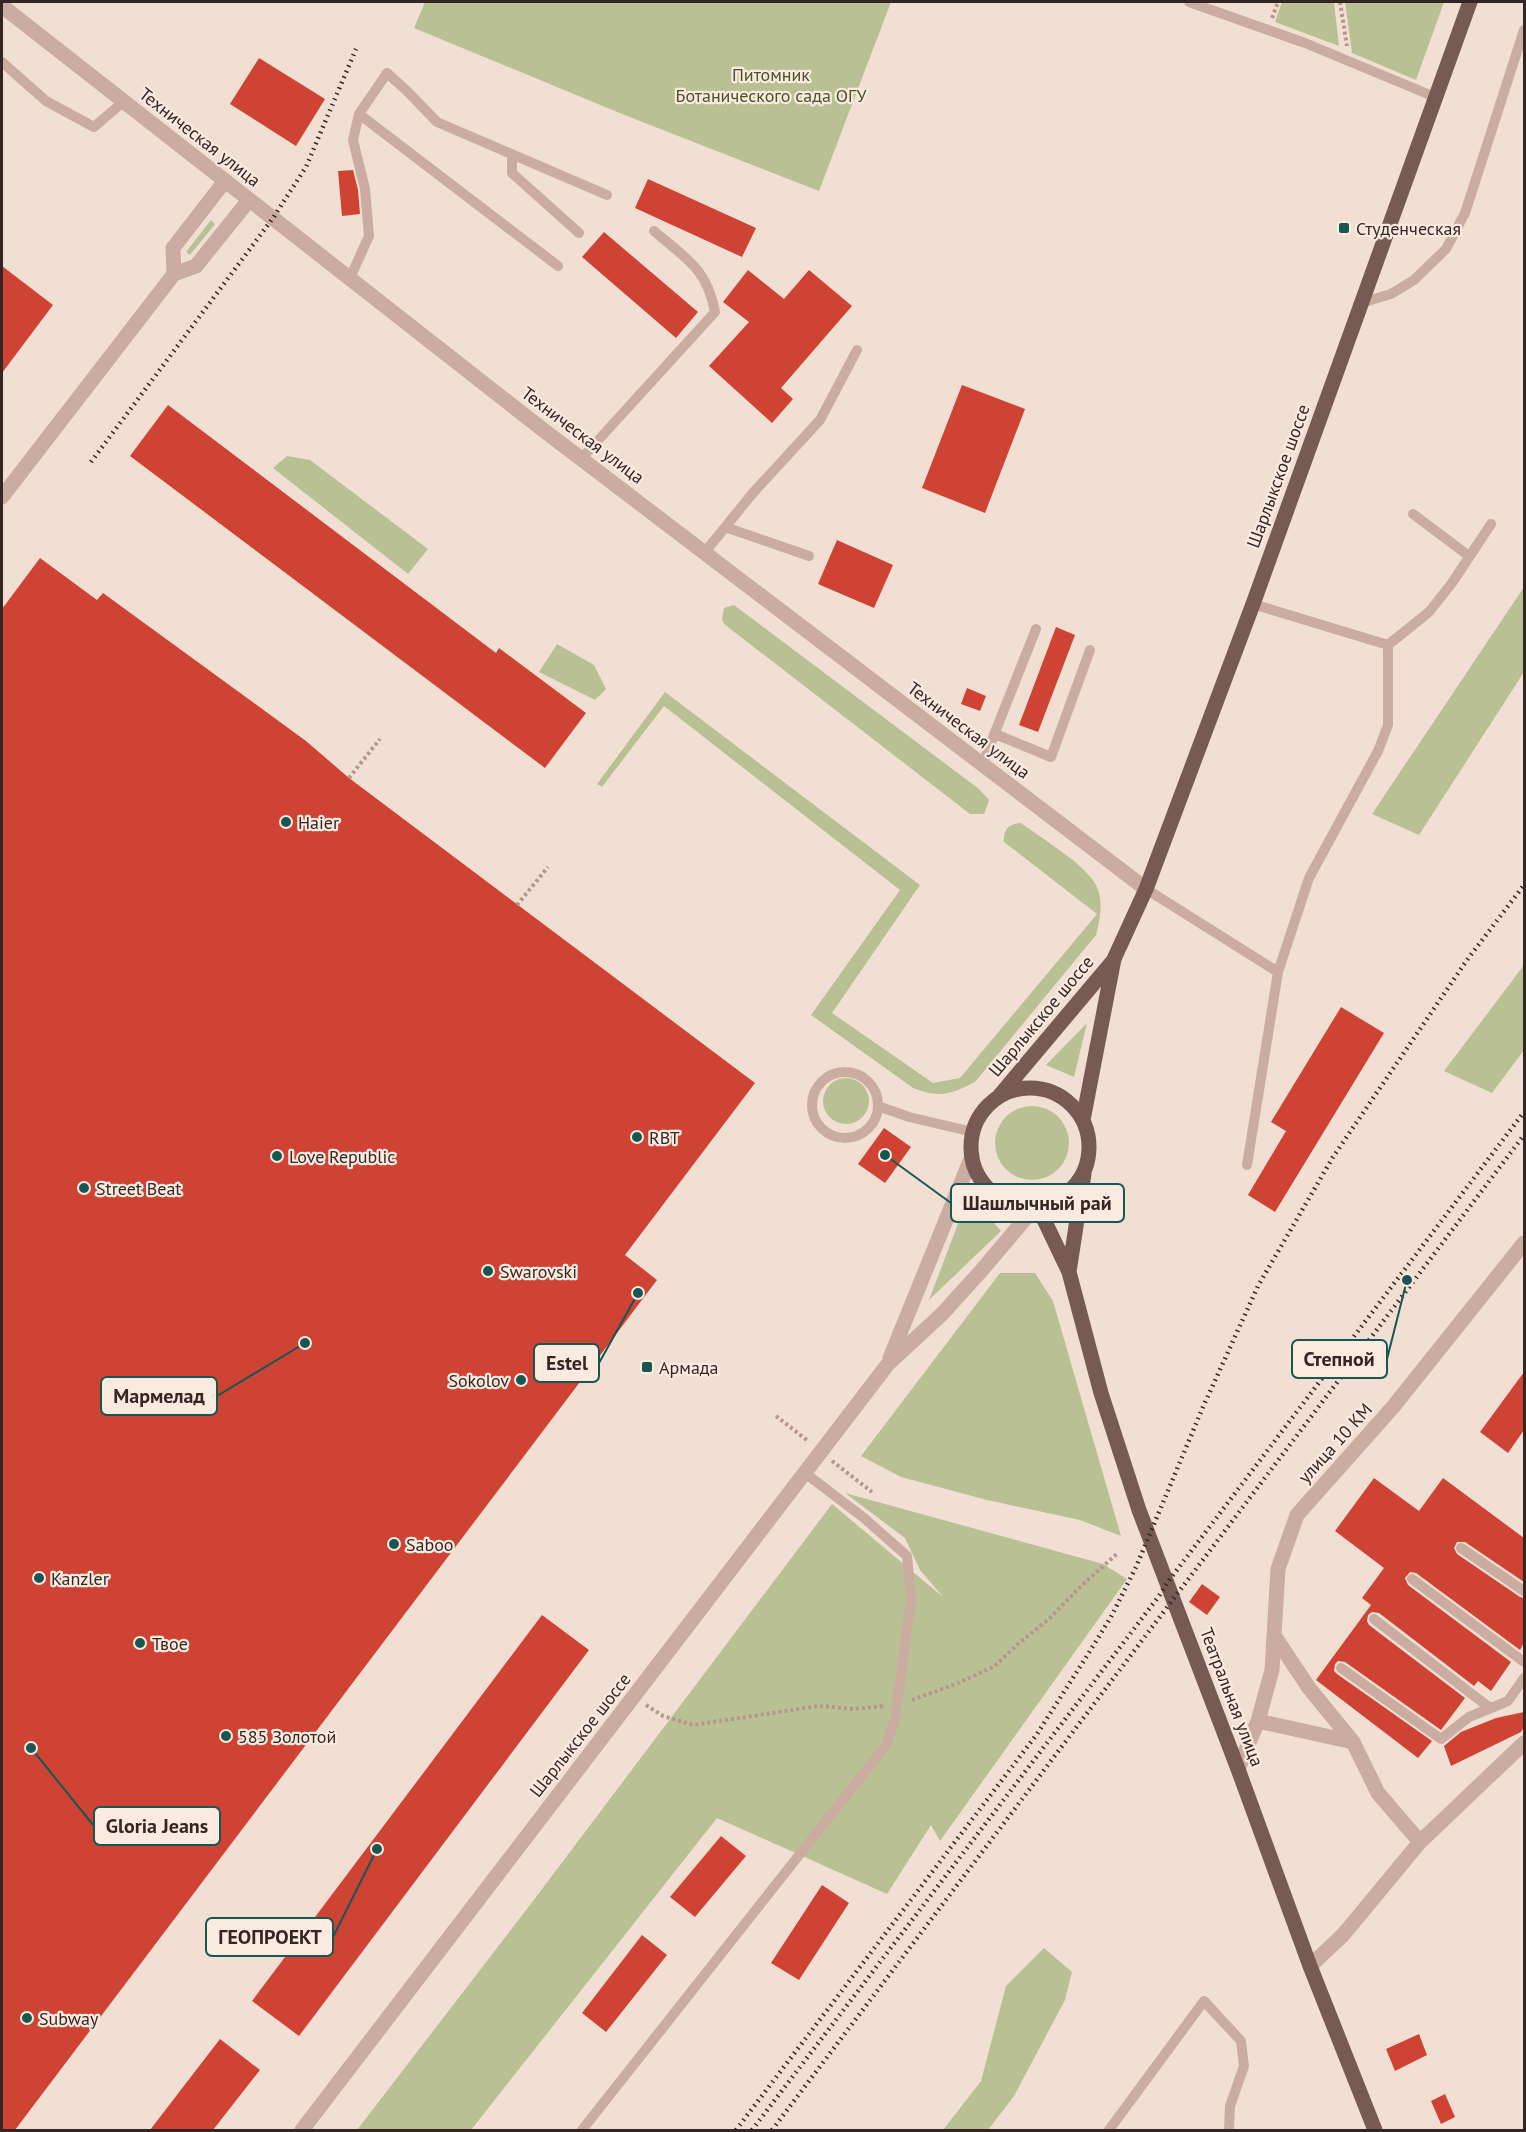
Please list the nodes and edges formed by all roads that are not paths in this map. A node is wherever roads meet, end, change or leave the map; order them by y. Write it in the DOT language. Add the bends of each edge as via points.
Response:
graph roads {
  1 [pos="1189,2"];
  2 [pos="1470,2"];
  3 [pos="2,6"];
  4 [pos="1524,30"];
  5 [pos="2,62"];
  6 [pos="1435,97"];
  7 [pos="123,102"];
  8 [pos="358,114"];
  9 [pos="512,154"];
  10 [pos="225,181"];
  11 [pos="607,195"];
  12 [pos="249,200"];
  13 [pos="654,231"];
  14 [pos="579,233"];
  15 [pos="558,266"];
  16 [pos="174,274"];
  17 [pos="350,278"];
  18 [pos="1361,303"];
  19 [pos="857,350"];
  20 [pos="581,459"];
  21 [pos="2,497"];
  22 [pos="1413,514"];
  23 [pos="1491,524"];
  24 [pos="725,527"];
  25 [pos="705,552"];
  26 [pos="809,555"];
  27 [pos="1469,556"];
  28 [pos="1254,604"];
  29 [pos="1036,629"];
  30 [pos="1388,645"];
  31 [pos="1090,650"];
  32 [pos="994,734"];
  33 [pos="982,765"];
  34 [pos="1146,890"];
  35 [pos="1114,959"];
  36 [pos="1278,972"];
  37 [pos="997,1098"];
  38 [pos="878,1106"];
  39 [pos="1083,1120"];
  40 [pos="974,1132"];
  41 [pos="972,1156"];
  42 [pos="1247,1165"];
  43 [pos="1085,1170"];
  44 [pos="1037,1205"];
  45 [pos="1524,1243"];
  46 [pos="1069,1272"];
  47 [pos="888,1364"];
  48 [pos="805,1473"];
  49 [pos="1461,1548"];
  50 [pos="1412,1578"];
  51 [pos="1524,1592"];
  52 [pos="1374,1619"];
  53 [pos="1275,1637"];
  54 [pos="1524,1662"];
  55 [pos="1341,1668"];
  56 [pos="1524,1678"];
  57 [pos="1490,1708"];
  58 [pos="1258,1720"];
  59 [pos="1353,1742"];
  60 [pos="1524,1743"];
  61 [pos="1238,1769"];
  62 [pos="1420,1842"];
  63 [pos="1310,1966"];
  64 [pos="302,2130"];
  65 [pos="582,2130"];
  66 [pos="1109,2130"];
  67 [pos="1230,2130"];
  68 [pos="1375,2130"];
  1 -- 6 [label="lane" via="1305,43"];
  2 -- 6 [label="main road, Шарлыкское шоссе"];
  3 -- 7 [label="street, Техническая улица"];
  4 -- 18 [label="lane" via="1465,213 1446,249 1414,280 1391,294"];
  5 -- 7 [label="lane" via="46,101 94,127"];
  6 -- 18 [label="main road, Шарлыкское шоссе"];
  7 -- 10 [label="street, Техническая улица"];
  8 -- 9 [label="lane" via="387,73 437,122"];
  8 -- 15 [label="lane"];
  8 -- 17 [label="lane" via="353,140 365,189 369,236"];
  9 -- 11 [label="lane"];
  9 -- 14 [label="lane" via="512,173"];
  10 -- 12 [label="street, Техническая улица"];
  10 -- 16 [label="street" via="173,248"];
  12 -- 16 [label="street" via="196,266"];
  12 -- 17 [label="street, Техническая улица"];
  13 -- 20 [label="lane" via="699,271 711,291 715,312"];
  16 -- 21 [label="street"];
  17 -- 20 [label="street, Техническая улица"];
  18 -- 28 [label="main road, Шарлыкское шоссе"];
  19 -- 24 [label="lane" via="820,420"];
  20 -- 25 [label="street, Техническая улица"];
  22 -- 27 [label="lane"];
  23 -- 27 [label="lane"];
  24 -- 25 [label="lane"];
  24 -- 26 [label="lane"];
  25 -- 33 [label="street, Техническая улица"];
  27 -- 30 [label="lane" via="1429,612"];
  28 -- 30 [label="lane"];
  28 -- 34 [label="main road, Шарлыкское шоссе"];
  29 -- 32 [label="lane"];
  30 -- 36 [label="lane" via="1388,725 1378,751 1309,878"];
  31 -- 32 [label="lane" via="1051,757"];
  32 -- 33 [label="lane"];
  33 -- 34 [label="street, Техническая улица"];
  34 -- 35 [label="main road, Шарлыкское шоссе"];
  34 -- 36 [label="lane"];
  35 -- 37 [label="main road, Шарлыкское шоссе"];
  35 -- 39 [label="main road, Шарлыкское шоссе"];
  36 -- 42 [label="lane"];
  37 -- 39 [label="main road" via="1028,1088 1050,1091 1069,1102"];
  37 -- 40 [label="main road" via="982,1113"];
  38 -- 38 [label="lane" via="872,1085 854,1072 836,1072 821,1081 812,1096 812,1114 822,1129 838,1138 861,1134 873,1123"];
  38 -- 40 [label="lane"];
  39 -- 43 [label="main road" via="1089,1145"];
  40 -- 41 [label="main road"];
  41 -- 44 [label="main road" via="976,1171 995,1194 1022,1205"];
  41 -- 47 [label="street, Шарлыкское шоссе"];
  43 -- 44 [label="main road" via="1065,1194"];
  43 -- 46 [label="main road, Театральная улица"];
  44 -- 46 [label="main road, Театральная улица"];
  44 -- 47 [label="street, Шарлыкское шоссе" via="942,1314"];
  45 -- 53 [label="street, улица 10 КМ" via="1393,1407 1297,1515 1278,1569"];
  46 -- 61 [label="main road, Театральная улица" via="1101,1393 1139,1510"];
  47 -- 48 [label="street, Шарлыкское шоссе"];
  48 -- 64 [label="street, Шарлыкское шоссе"];
  48 -- 65 [label="lane" via="907,1556 911,1600 895,1719 886,1745"];
  49 -- 51 [label="lane"];
  50 -- 54 [label="lane"];
  52 -- 57 [label="lane"];
  53 -- 58 [label="street, улица 10 КМ" via="1272,1670"];
  53 -- 59 [label="street" via="1309,1688"];
  55 -- 57 [label="lane" via="1441,1739"];
  56 -- 57 [label="lane" via="1508,1701"];
  58 -- 59 [label="street"];
  58 -- 61 [label="street, улица 10 КМ"];
  59 -- 62 [label="street" via="1378,1793"];
  60 -- 62 [label="street"];
  61 -- 63 [label="main road, Театральная улица"];
  62 -- 63 [label="street" via="1343,1935"];
  63 -- 68 [label="main road, Театральная улица"];
  66 -- 67 [label="lane" via="1204,2001 1241,2041 1244,2066 1230,2106"];
}
